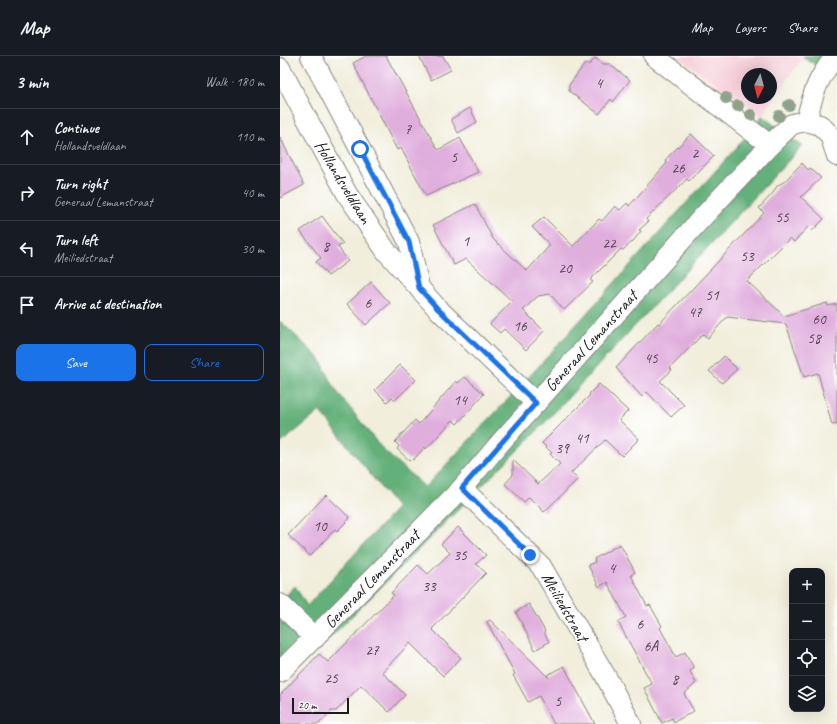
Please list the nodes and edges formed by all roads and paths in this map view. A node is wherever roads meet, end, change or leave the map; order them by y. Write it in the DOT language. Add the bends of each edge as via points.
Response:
graph roads {
  1 [pos="311,56"];
  2 [pos="654,56"];
  3 [pos="836,56"];
  4 [pos="280,68"];
  5 [pos="806,121"];
  6 [pos="770,145"];
  7 [pos="837,156"];
  8 [pos="419,288"];
  9 [pos="536,403"];
  10 [pos="462,488"];
  11 [pos="280,604"];
  12 [pos="315,638"];
  13 [pos="280,672"];
  14 [pos="631,724"];
  1 -- 8 [label="street, Hollandsveldlaan" via="409,242"];
  2 -- 6 [label="street"];
  3 -- 5 [label="street" via="818,82"];
  4 -- 8 [label="street, Hollandsveldlaan" via="347,194 387,252"];
  5 -- 6 [label="street, Generaal Lemanstraat" via="792,124"];
  5 -- 7 [label="street" via="820,125 830,135"];
  6 -- 9 [label="street, Generaal Lemanstraat"];
  8 -- 9 [label="street, Hollandsveldlaan"];
  9 -- 10 [label="street, Generaal Lemanstraat"];
  10 -- 12 [label="street, Generaal Lemanstraat"];
  10 -- 14 [label="street, Meiliedstraat" via="541,566"];
  11 -- 12 [label="street"];
  12 -- 13 [label="street, Generaal Lemanstraat"];
}
